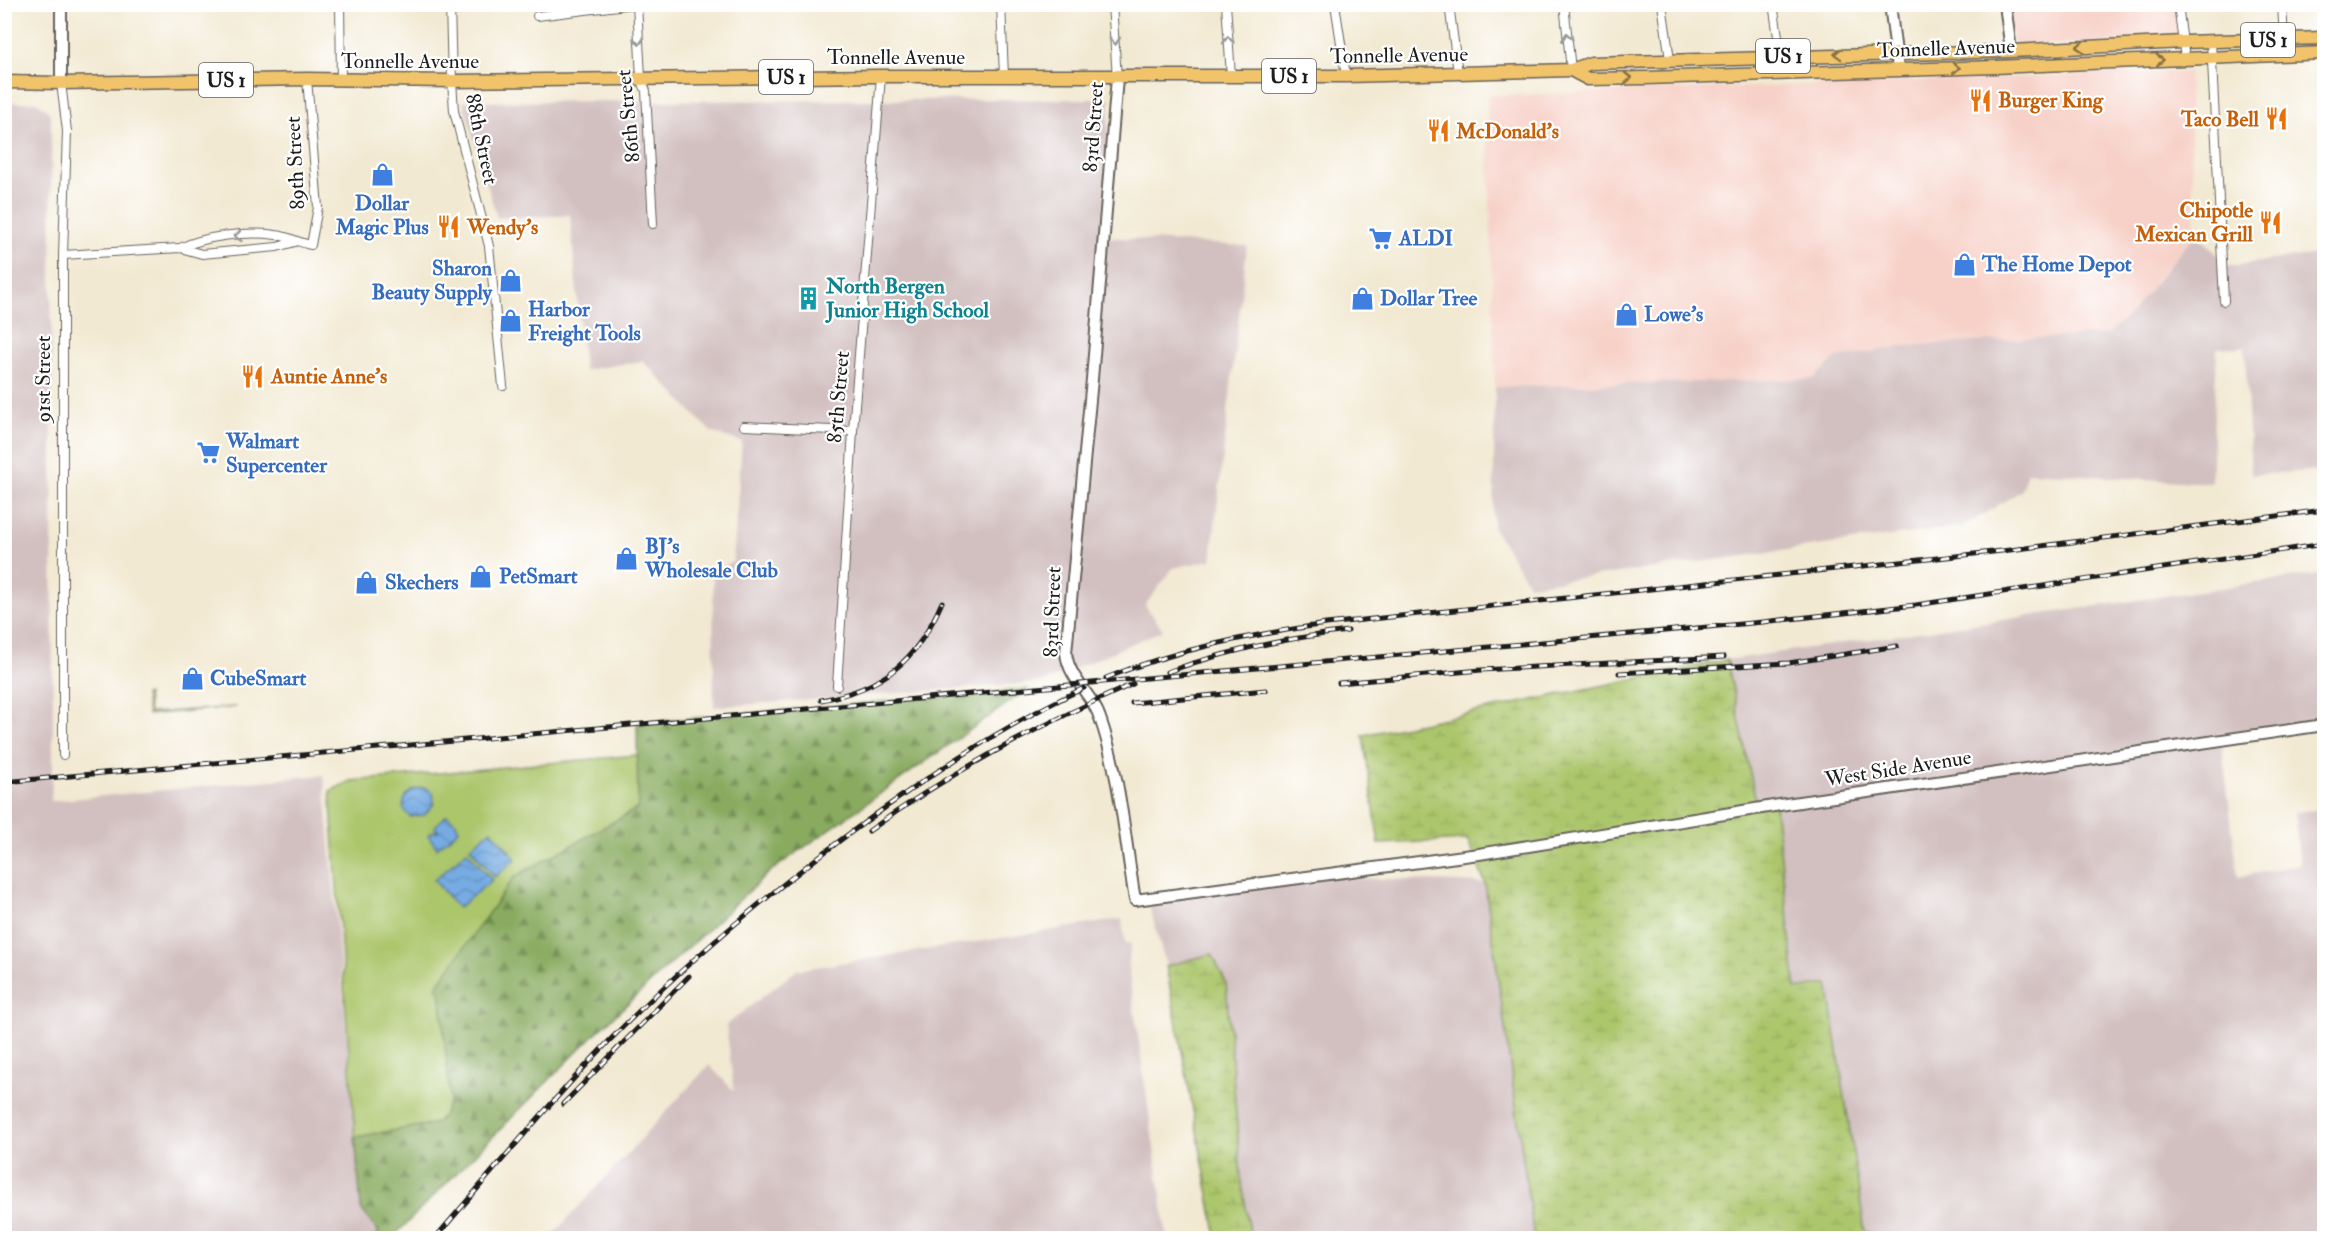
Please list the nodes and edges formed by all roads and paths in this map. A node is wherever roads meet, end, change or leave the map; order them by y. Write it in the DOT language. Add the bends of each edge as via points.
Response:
graph roads {
  1 [pos="61,4"];
  2 [pos="339,4"];
  3 [pos="450,4"];
  4 [pos="635,4"];
  5 [pos="1001,4"];
  6 [pos="1112,4"];
  7 [pos="1226,4"];
  8 [pos="1335,4"];
  9 [pos="1449,4"];
  10 [pos="1564,4"];
  11 [pos="1662,4"];
  12 [pos="1773,4"];
  13 [pos="1890,4"];
  14 [pos="2005,4"];
  15 [pos="2178,4"];
  16 [pos="2282,4"];
  17 [pos="537,16"];
  18 [pos="2325,38"];
  19 [pos="2284,40"];
  20 [pos="2211,41"];
  21 [pos="2183,42"];
  22 [pos="2012,51"];
  23 [pos="1897,52"];
  24 [pos="2325,53"];
  25 [pos="1781,56"];
  26 [pos="2212,58"];
  27 [pos="2185,59"];
  28 [pos="1670,60"];
  29 [pos="1898,69"];
  30 [pos="1571,70"];
  31 [pos="1458,73"];
  32 [pos="881,76"];
  33 [pos="1005,76"];
  34 [pos="1231,76"];
  35 [pos="1346,76"];
  36 [pos="642,78"];
  37 [pos="1117,78"];
  38 [pos="307,79"];
  39 [pos="341,80"];
  40 [pos="452,81"];
  41 [pos="4,82"];
  42 [pos="61,83"];
  43 [pos="654,224"];
  44 [pos="295,242"];
  45 [pos="180,248"];
  46 [pos="63,255"];
  47 [pos="2224,301"];
  48 [pos="503,386"];
  49 [pos="744,426"];
  50 [pos="852,431"];
  51 [pos="837,686"];
  52 [pos="2325,725"];
  53 [pos="63,755"];
  54 [pos="1479,854"];
  1 -- 42 [label="street, 91st Street"];
  2 -- 39 [label="street"];
  3 -- 40 [label="street, 88th Street"];
  4 -- 17 [label="street"];
  4 -- 36 [label="street, 86th Street, one-way"];
  5 -- 33 [label="street"];
  6 -- 37 [label="street, 83rd Street, one-way"];
  34 -- 7 [label="street, one-way"];
  8 -- 35 [label="street"];
  9 -- 31 [label="street"];
  30 -- 10 [label="street, one-way"];
  11 -- 28 [label="street"];
  12 -- 25 [label="street"];
  13 -- 23 [label="street"];
  14 -- 22 [label="street"];
  15 -- 21 [label="street"];
  16 -- 19 [label="street"];
  18 -- 19 [label="main road, Tonnelle Avenue / US 1"];
  19 -- 20 [label="main road, Tonnelle Avenue / US 1"];
  20 -- 21 [label="main road, Tonnelle Avenue / US 1"];
  20 -- 26 [label="street"];
  21 -- 22 [label="main road, Tonnelle Avenue / US 1, one-way"];
  21 -- 27 [label="street"];
  22 -- 23 [label="main road, Tonnelle Avenue / US 1"];
  23 -- 25 [label="main road, Tonnelle Avenue / US 1, one-way"];
  23 -- 29 [label="street"];
  24 -- 26 [label="main road, Tonnelle Avenue / US 1"];
  25 -- 28 [label="main road, Tonnelle Avenue / US 1"];
  26 -- 27 [label="main road, Tonnelle Avenue / US 1"];
  26 -- 47 [label="street"];
  29 -- 27 [label="main road, Tonnelle Avenue / US 1, one-way"];
  28 -- 30 [label="main road, Tonnelle Avenue / US 1" via="1591,63"];
  30 -- 29 [label="main road, Tonnelle Avenue / US 1, one-way" via="1588,79"];
  30 -- 31 [label="main road, Tonnelle Avenue / US 1"];
  31 -- 35 [label="main road, Tonnelle Avenue / US 1"];
  32 -- 33 [label="main road, Tonnelle Avenue / US 1"];
  32 -- 36 [label="main road, Tonnelle Avenue / US 1"];
  32 -- 50 [label="street, 85th Street"];
  33 -- 37 [label="main road, Tonnelle Avenue / US 1"];
  34 -- 35 [label="main road, Tonnelle Avenue / US 1"];
  34 -- 37 [label="main road, Tonnelle Avenue / US 1"];
  36 -- 40 [label="main road, Tonnelle Avenue / US 1"];
  36 -- 43 [label="street, 86th Street"];
  37 -- 54 [label="street, 83rd Street" via="1066,653 1074,678 1100,716 1115,777 1135,900"];
  38 -- 39 [label="main road, Tonnelle Avenue / US 1"];
  38 -- 42 [label="main road, Tonnelle Avenue / US 1"];
  38 -- 44 [label="street, 89th Street" via="318,207 311,245"];
  39 -- 40 [label="main road, Tonnelle Avenue / US 1"];
  40 -- 48 [label="street, 88th Street" via="454,111 489,246"];
  41 -- 42 [label="main road, Tonnelle Avenue / US 1"];
  42 -- 46 [label="street, 91st Street" via="67,131"];
  44 -- 45 [label="street" via="277,248 202,254"];
  44 -- 45 [label="street, one-way" via="259,234 200,239"];
  45 -- 46 [label="street"];
  46 -- 53 [label="street, 91st Street"];
  49 -- 50 [label="street"];
  50 -- 51 [label="street, 85th Street"];
  52 -- 54 [label="street, West Side Avenue"];
}
